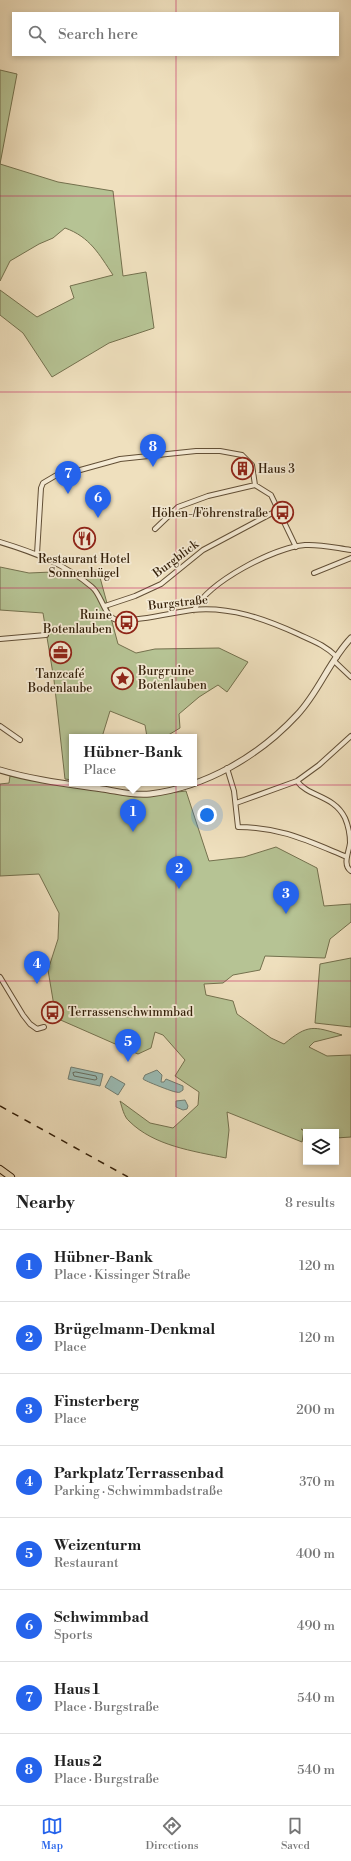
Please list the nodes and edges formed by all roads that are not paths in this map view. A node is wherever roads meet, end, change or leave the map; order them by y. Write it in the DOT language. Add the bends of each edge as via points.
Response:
graph roads {
  1 [pos="255,485"];
  2 [pos="278,510"];
  3 [pos="155,529"];
  4 [pos="0,542"];
  5 [pos="296,547"];
  6 [pos="351,550"];
  7 [pos="36,554"];
  8 [pos="351,558"];
  9 [pos="314,574"];
  10 [pos="105,606"];
  11 [pos="194,610"];
  12 [pos="46,635"];
  13 [pos="351,638"];
  14 [pos="0,639"];
  15 [pos="335,659"];
  16 [pos="351,677"];
  17 [pos="0,726"];
  18 [pos="351,736"];
  19 [pos="20,740"];
  20 [pos="346,741"];
  21 [pos="351,744"];
  22 [pos="227,768"];
  23 [pos="0,770"];
  24 [pos="197,781"];
  25 [pos="297,781"];
  26 [pos="69,784"];
  27 [pos="82,786"];
  28 [pos="186,786"];
  29 [pos="236,803"];
  30 [pos="348,857"];
  31 [pos="351,871"];
  32 [pos="0,977"];
  33 [pos="44,1027"];
  34 [pos="0,1169"];
  35 [pos="11,1177"];
  1 -- 2 [label="street" via="271,495"];
  1 -- 3 [label="street" via="208,496 178,507"];
  1 -- 7 [label="street" via="256,480 249,460 242,455 220,451 120,459 60,473 43,483 41,488"];
  2 -- 5 [label="street"];
  2 -- 10 [label="street, Burgblick" via="204,550 161,584"];
  4 -- 7 [label="street, Burgstraße"];
  5 -- 6 [label="street" via="315,546"];
  5 -- 11 [label="street" via="237,571 201,600"];
  7 -- 10 [label="street, Burgstraße" via="71,571 94,588"];
  8 -- 9 [label="street"];
  10 -- 11 [label="street, Burgstraße" via="112,617 120,620"];
  11 -- 15 [label="street, Burgstraße" via="223,610 260,618 319,642"];
  12 -- 14 [label="street"];
  13 -- 15 [label="street"];
  15 -- 16 [label="street, Burgstraße"];
  15 -- 22 [label="street" via="315,693 282,731 245,760"];
  17 -- 19 [label="street"];
  18 -- 20 [label="street"];
  20 -- 21 [label="street"];
  20 -- 25 [label="street"];
  22 -- 24 [label="street"];
  22 -- 29 [label="street"];
  23 -- 26 [label="street"];
  25 -- 29 [label="street"];
  25 -- 30 [label="street" via="301,786 328,800 344,817 350,842"];
  27 -- 28 [label="street" via="149,794"];
  29 -- 30 [label="street" via="238,827 269,828 294,835"];
  30 -- 31 [label="street" via="346,864"];
  32 -- 33 [label="street" via="30,1024 37,1029"];
  34 -- 35 [label="main road"];
}
